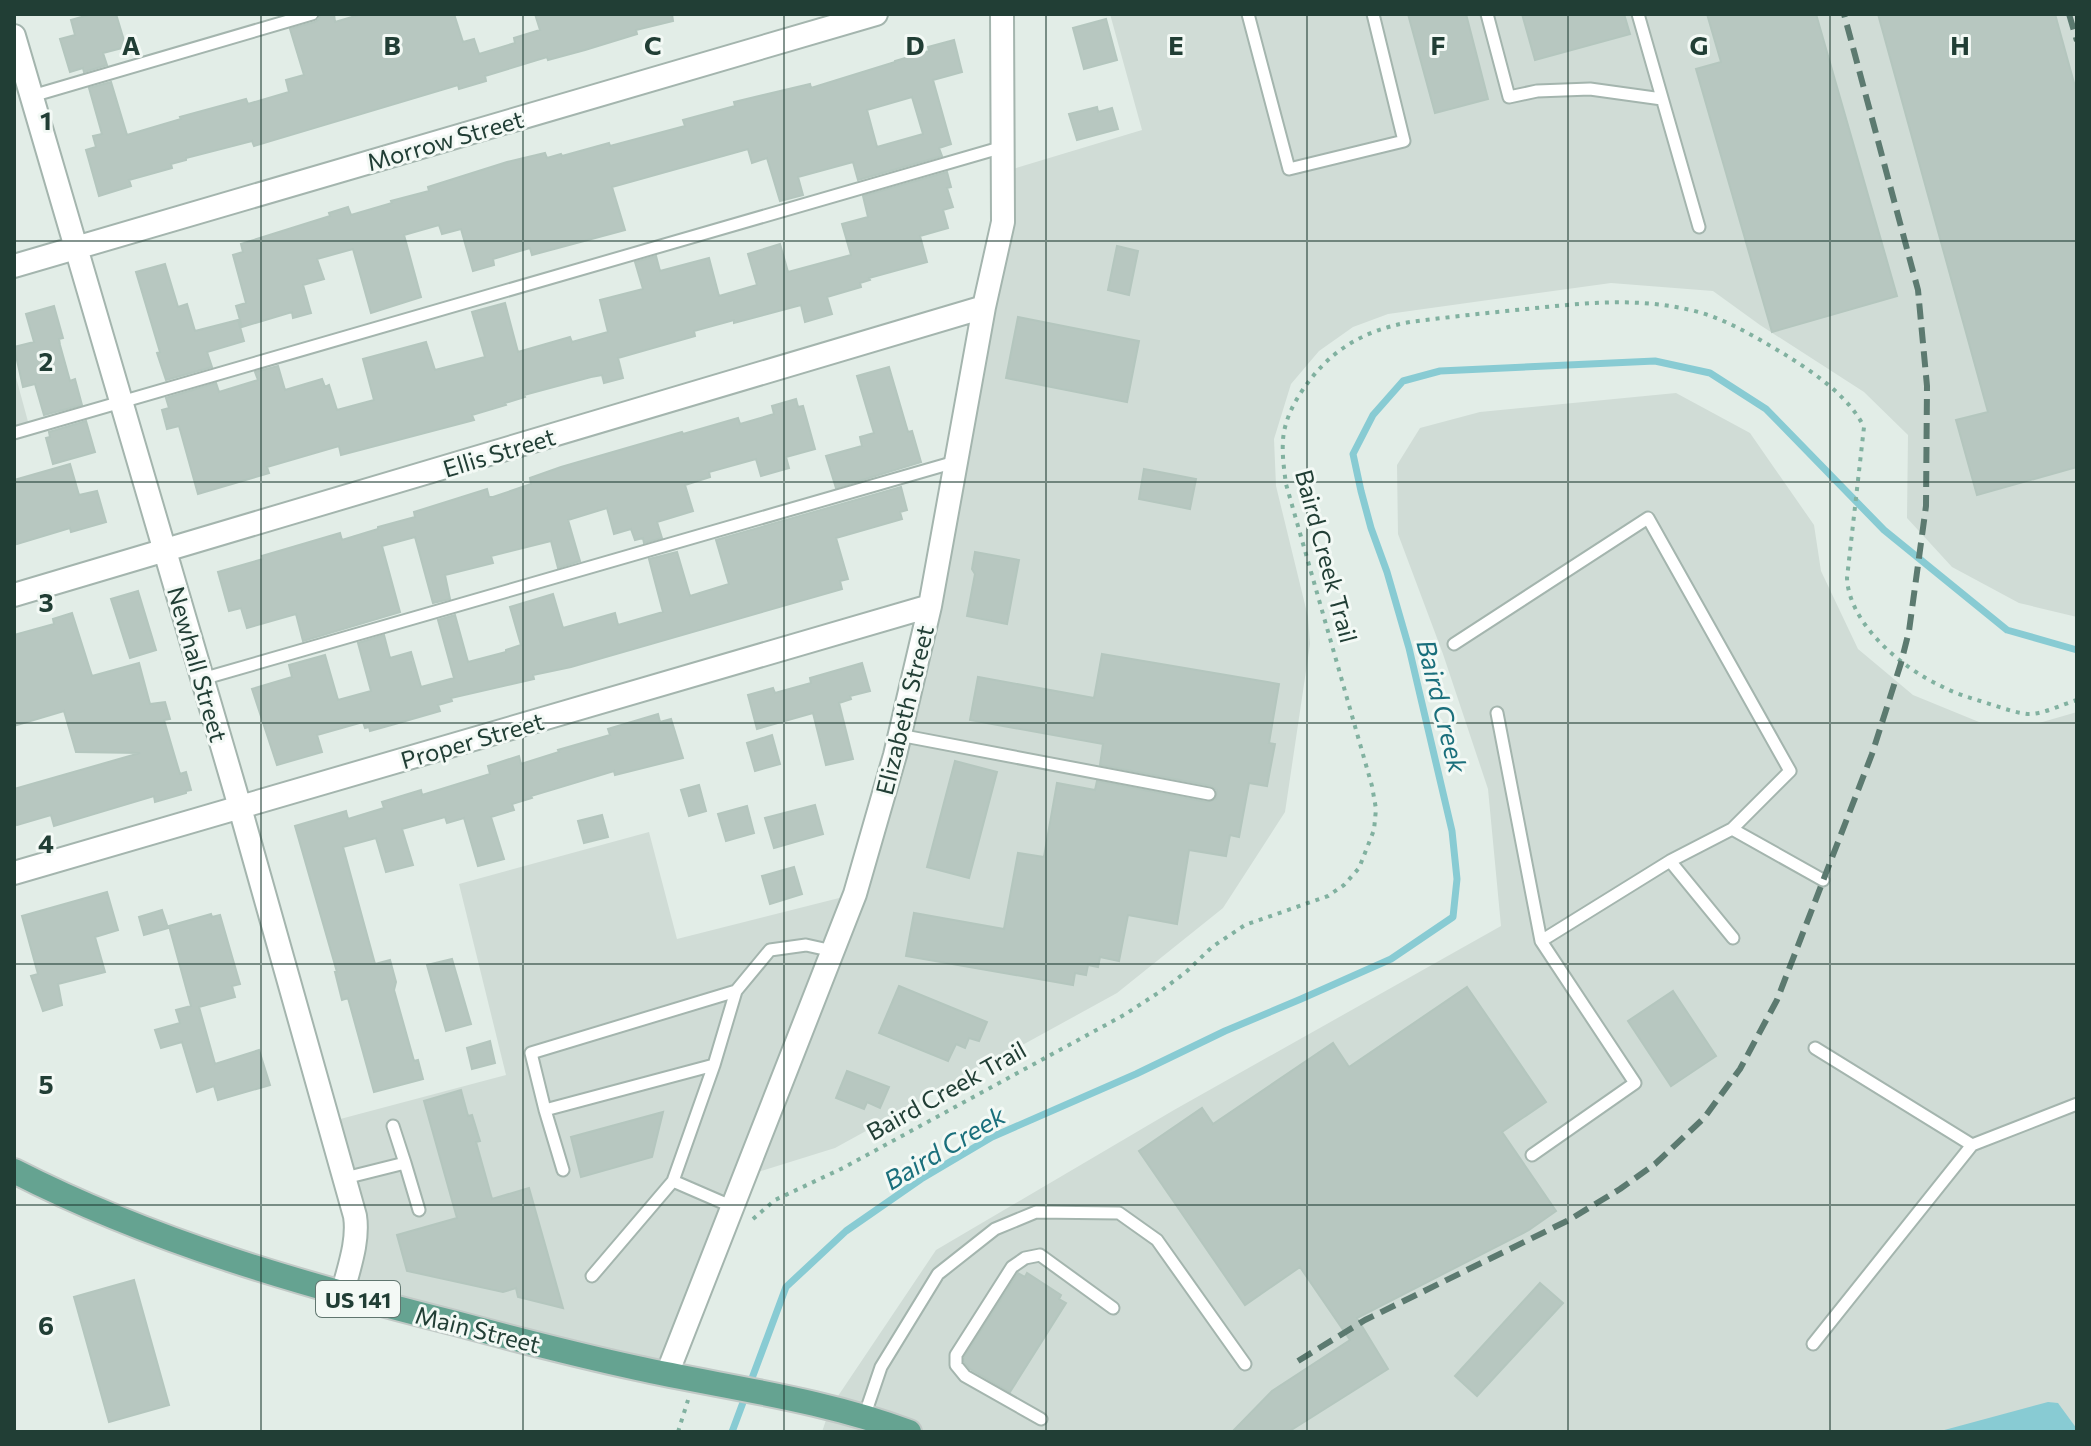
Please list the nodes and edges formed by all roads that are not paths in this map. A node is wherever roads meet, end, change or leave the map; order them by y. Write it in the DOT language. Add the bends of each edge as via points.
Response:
graph roads {
  1 [pos="312,14"];
  2 [pos="876,14"];
  3 [pos="1002,14"];
  4 [pos="1248,14"];
  5 [pos="1373,14"];
  6 [pos="1487,14"];
  7 [pos="1638,14"];
  8 [pos="14,36"];
  9 [pos="32,96"];
  10 [pos="1662,99"];
  11 [pos="1003,147"];
  12 [pos="1699,227"];
  13 [pos="76,248"];
  14 [pos="14,266"];
  15 [pos="984,307"];
  16 [pos="122,403"];
  17 [pos="14,433"];
  18 [pos="955,462"];
  19 [pos="165,551"];
  20 [pos="14,595"];
  21 [pos="930,606"];
  22 [pos="1454,644"];
  23 [pos="202,679"];
  24 [pos="1497,713"];
  25 [pos="899,735"];
  26 [pos="1209,794"];
  27 [pos="240,808"];
  28 [pos="1732,829"];
  29 [pos="1670,861"];
  30 [pos="14,873"];
  31 [pos="1823,880"];
  32 [pos="1733,938"];
  33 [pos="1541,941"];
  34 [pos="833,951"];
  35 [pos="736,991"];
  36 [pos="1815,1048"];
  37 [pos="714,1065"];
  38 [pos="2077,1104"];
  39 [pos="545,1110"];
  40 [pos="393,1126"];
  41 [pos="1972,1145"];
  42 [pos="1532,1155"];
  43 [pos="405,1163"];
  44 [pos="563,1170"];
  45 [pos="14,1171"];
  46 [pos="345,1178"];
  47 [pos="673,1181"];
  48 [pos="733,1207"];
  49 [pos="419,1210"];
  50 [pos="592,1276"];
  51 [pos="342,1295"];
  52 [pos="1113,1308"];
  53 [pos="1813,1344"];
  54 [pos="1245,1364"];
  55 [pos="667,1374"];
  56 [pos="864,1417"];
  57 [pos="1041,1419"];
  58 [pos="909,1432"];
  1 -- 9 [label="lane"];
  2 -- 13 [label="street, Morrow Street"];
  3 -- 11 [label="street, Elizabeth Street"];
  4 -- 5 [label="lane" via="1289,169 1404,141"];
  6 -- 10 [label="lane" via="1509,97 1590,89"];
  7 -- 10 [label="lane"];
  8 -- 9 [label="street, Newhall Street"];
  9 -- 13 [label="street, Newhall Street"];
  10 -- 12 [label="lane"];
  11 -- 15 [label="street, Elizabeth Street" via="1003,222"];
  11 -- 16 [label="lane"];
  13 -- 14 [label="street, Morrow Street"];
  13 -- 16 [label="street, Newhall Street"];
  15 -- 18 [label="street, Elizabeth Street"];
  15 -- 19 [label="street, Ellis Street"];
  16 -- 17 [label="lane"];
  16 -- 19 [label="street, Newhall Street"];
  18 -- 21 [label="street, Elizabeth Street"];
  18 -- 23 [label="lane"];
  19 -- 20 [label="street, Ellis Street"];
  19 -- 23 [label="street, Newhall Street"];
  21 -- 25 [label="street, Elizabeth Street"];
  21 -- 27 [label="street, Proper Street"];
  22 -- 28 [label="lane" via="1648,518 1790,771"];
  23 -- 27 [label="street, Newhall Street"];
  24 -- 33 [label="lane"];
  25 -- 26 [label="lane"];
  25 -- 34 [label="street, Elizabeth Street" via="865,866"];
  27 -- 30 [label="street, Proper Street"];
  27 -- 46 [label="street, Newhall Street"];
  28 -- 29 [label="lane"];
  28 -- 31 [label="lane"];
  29 -- 32 [label="lane"];
  29 -- 33 [label="lane"];
  33 -- 42 [label="lane" via="1635,1083"];
  34 -- 35 [label="lane" via="806,945 770,950"];
  34 -- 48 [label="street, Elizabeth Street"];
  35 -- 37 [label="lane"];
  35 -- 39 [label="lane" via="531,1053"];
  36 -- 41 [label="lane"];
  37 -- 39 [label="lane"];
  37 -- 47 [label="lane"];
  38 -- 41 [label="lane"];
  39 -- 44 [label="lane"];
  40 -- 43 [label="lane"];
  41 -- 53 [label="lane"];
  43 -- 46 [label="lane"];
  43 -- 49 [label="lane"];
  45 -- 51 [label="main road, Main Street / US 141" via="163,1237"];
  46 -- 51 [label="street, Newhall Street" via="357,1227"];
  47 -- 48 [label="lane"];
  47 -- 50 [label="lane"];
  48 -- 55 [label="street, Elizabeth Street"];
  51 -- 55 [label="main road, Main Street / US 141"];
  52 -- 57 [label="lane" via="1040,1255 1012,1267 956,1355 956,1365 965,1376"];
  54 -- 56 [label="lane" via="1157,1240 1119,1213 1036,1212 995,1229 938,1274 881,1367"];
  55 -- 56 [label="main road, Main Street / US 141"];
  56 -- 58 [label="main road, Main Street / US 141"];
}
